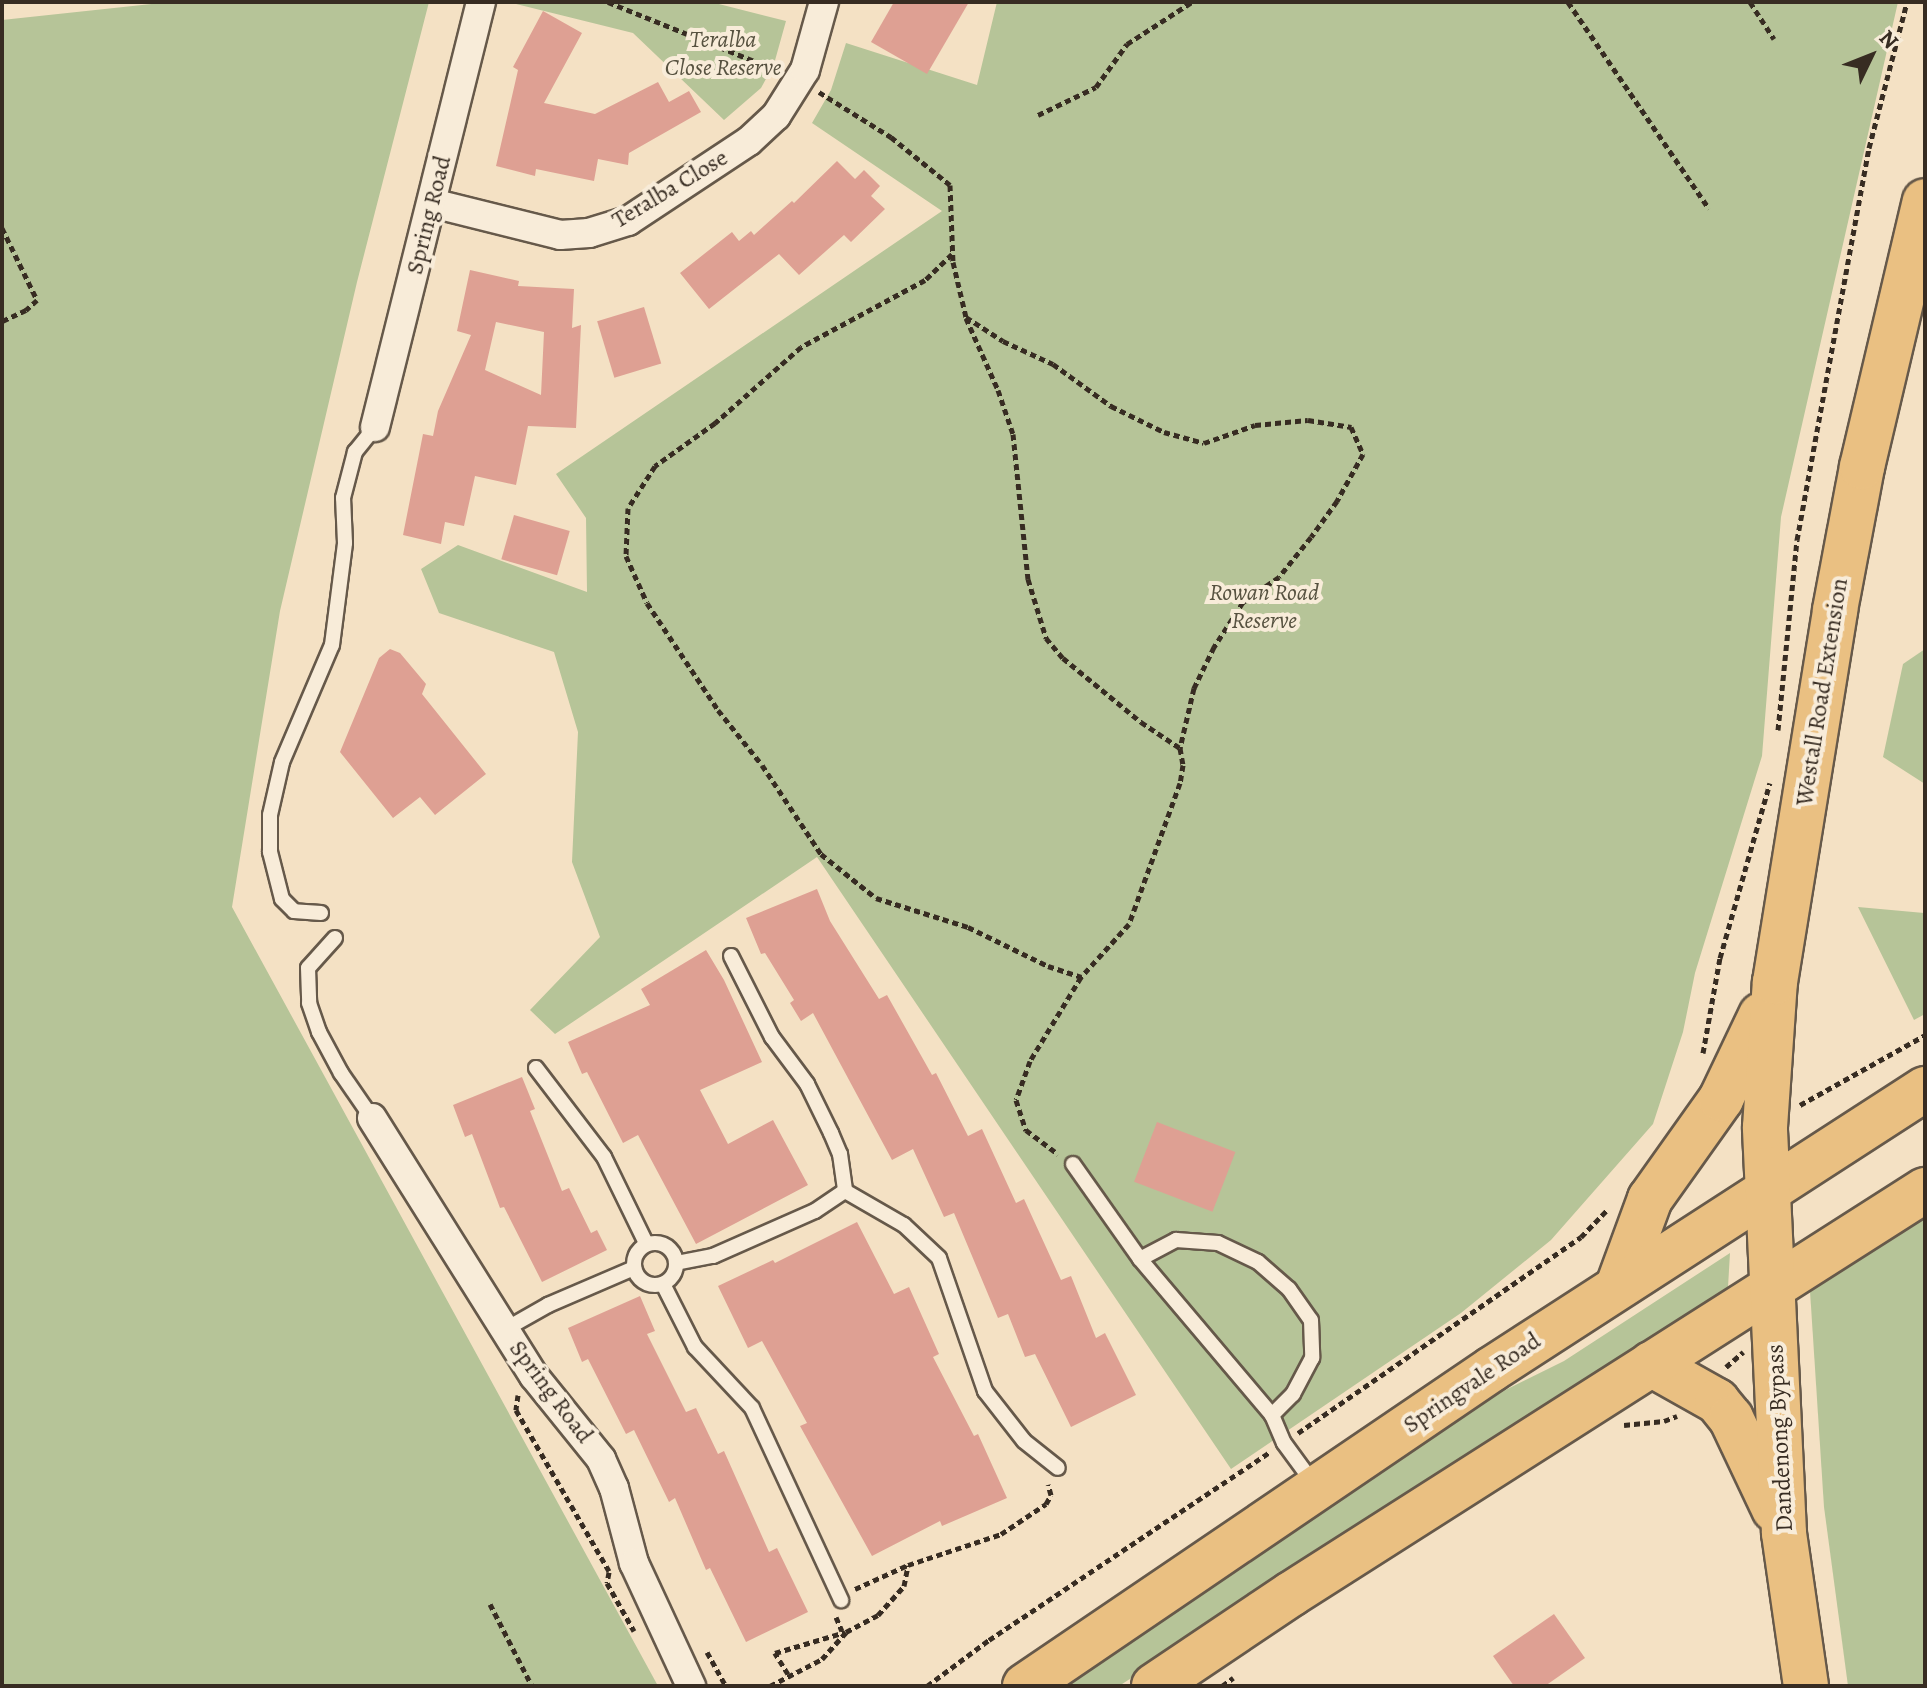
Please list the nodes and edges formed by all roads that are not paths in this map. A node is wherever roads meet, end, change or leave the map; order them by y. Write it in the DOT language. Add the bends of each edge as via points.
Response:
graph roads {
  1 [pos="481,2"];
  2 [pos="824,2"];
  3 [pos="1925,201"];
  4 [pos="432,203"];
  5 [pos="375,427"];
  6 [pos="321,913"];
  7 [pos="335,938"];
  8 [pos="731,956"];
  9 [pos="1775,982"];
  10 [pos="536,1068"];
  11 [pos="1925,1089"];
  12 [pos="372,1118"];
  13 [pos="1073,1164"];
  14 [pos="1769,1189"];
  15 [pos="1925,1190"];
  16 [pos="845,1191"];
  17 [pos="646,1243"];
  18 [pos="1140,1259"];
  19 [pos="676,1263"];
  20 [pos="634,1268"];
  21 [pos="663,1284"];
  22 [pos="1618,1286"];
  23 [pos="1773,1287"];
  24 [pos="504,1330"];
  25 [pos="1651,1364"];
  26 [pos="1272,1415"];
  27 [pos="1058,1468"];
  28 [pos="1317,1488"];
  29 [pos="1784,1533"];
  30 [pos="840,1598"];
  31 [pos="691,1686"];
  32 [pos="1025,1686"];
  33 [pos="1154,1686"];
  34 [pos="1806,1686"];
  1 -- 4 [label="street, Spring Road"];
  2 -- 4 [label="street, Teralba Close" via="811,56 776,116 749,141 616,226 560,235"];
  3 -- 9 [label="highway, Westall Road Extension" via="1857,496"];
  4 -- 5 [label="street, Spring Road"];
  5 -- 6 [label="lane" via="355,452 343,498 345,543 332,645 282,762 270,815 270,852 282,899 294,911"];
  7 -- 12 [label="lane" via="308,968 309,1003 341,1073"];
  8 -- 16 [label="lane" via="772,1037 800,1074 831,1133"];
  9 -- 14 [label="highway, Westall Road Extension" via="1765,1127"];
  9 -- 22 [label="highway" via="1721,1099 1650,1199"];
  10 -- 17 [label="lane" via="604,1157"];
  11 -- 14 [label="highway, Springvale Road"];
  12 -- 24 [label="street, Spring Road"];
  13 -- 18 [label="lane"];
  14 -- 22 [label="highway, Springvale Road"];
  14 -- 23 [label="highway, Dandenong Bypass"];
  15 -- 23 [label="highway"];
  16 -- 19 [label="lane" via="815,1211 713,1256"];
  16 -- 27 [label="lane" via="904,1225 941,1261 985,1391 1024,1441"];
  17 -- 19 [label="lane" via="663,1246"];
  17 -- 20 [label="lane" via="635,1254"];
  18 -- 26 [label="lane"];
  18 -- 26 [label="lane" via="1176,1240 1218,1243 1258,1262 1289,1289 1311,1320 1312,1358 1293,1394"];
  19 -- 21 [label="lane" via="674,1276"];
  20 -- 21 [label="lane" via="646,1281"];
  20 -- 24 [label="lane"];
  21 -- 30 [label="lane" via="699,1353 752,1408"];
  22 -- 28 [label="highway, Springvale Road"];
  23 -- 25 [label="highway"];
  23 -- 29 [label="highway, Dandenong Bypass"];
  24 -- 31 [label="street, Spring Road" via="601,1459 645,1591"];
  25 -- 29 [label="highway" via="1717,1401 1731,1418"];
  25 -- 33 [label="highway"];
  26 -- 28 [label="lane" via="1284,1443"];
  28 -- 32 [label="highway, Springvale Road"];
  29 -- 34 [label="highway, Dandenong Bypass"];
}
